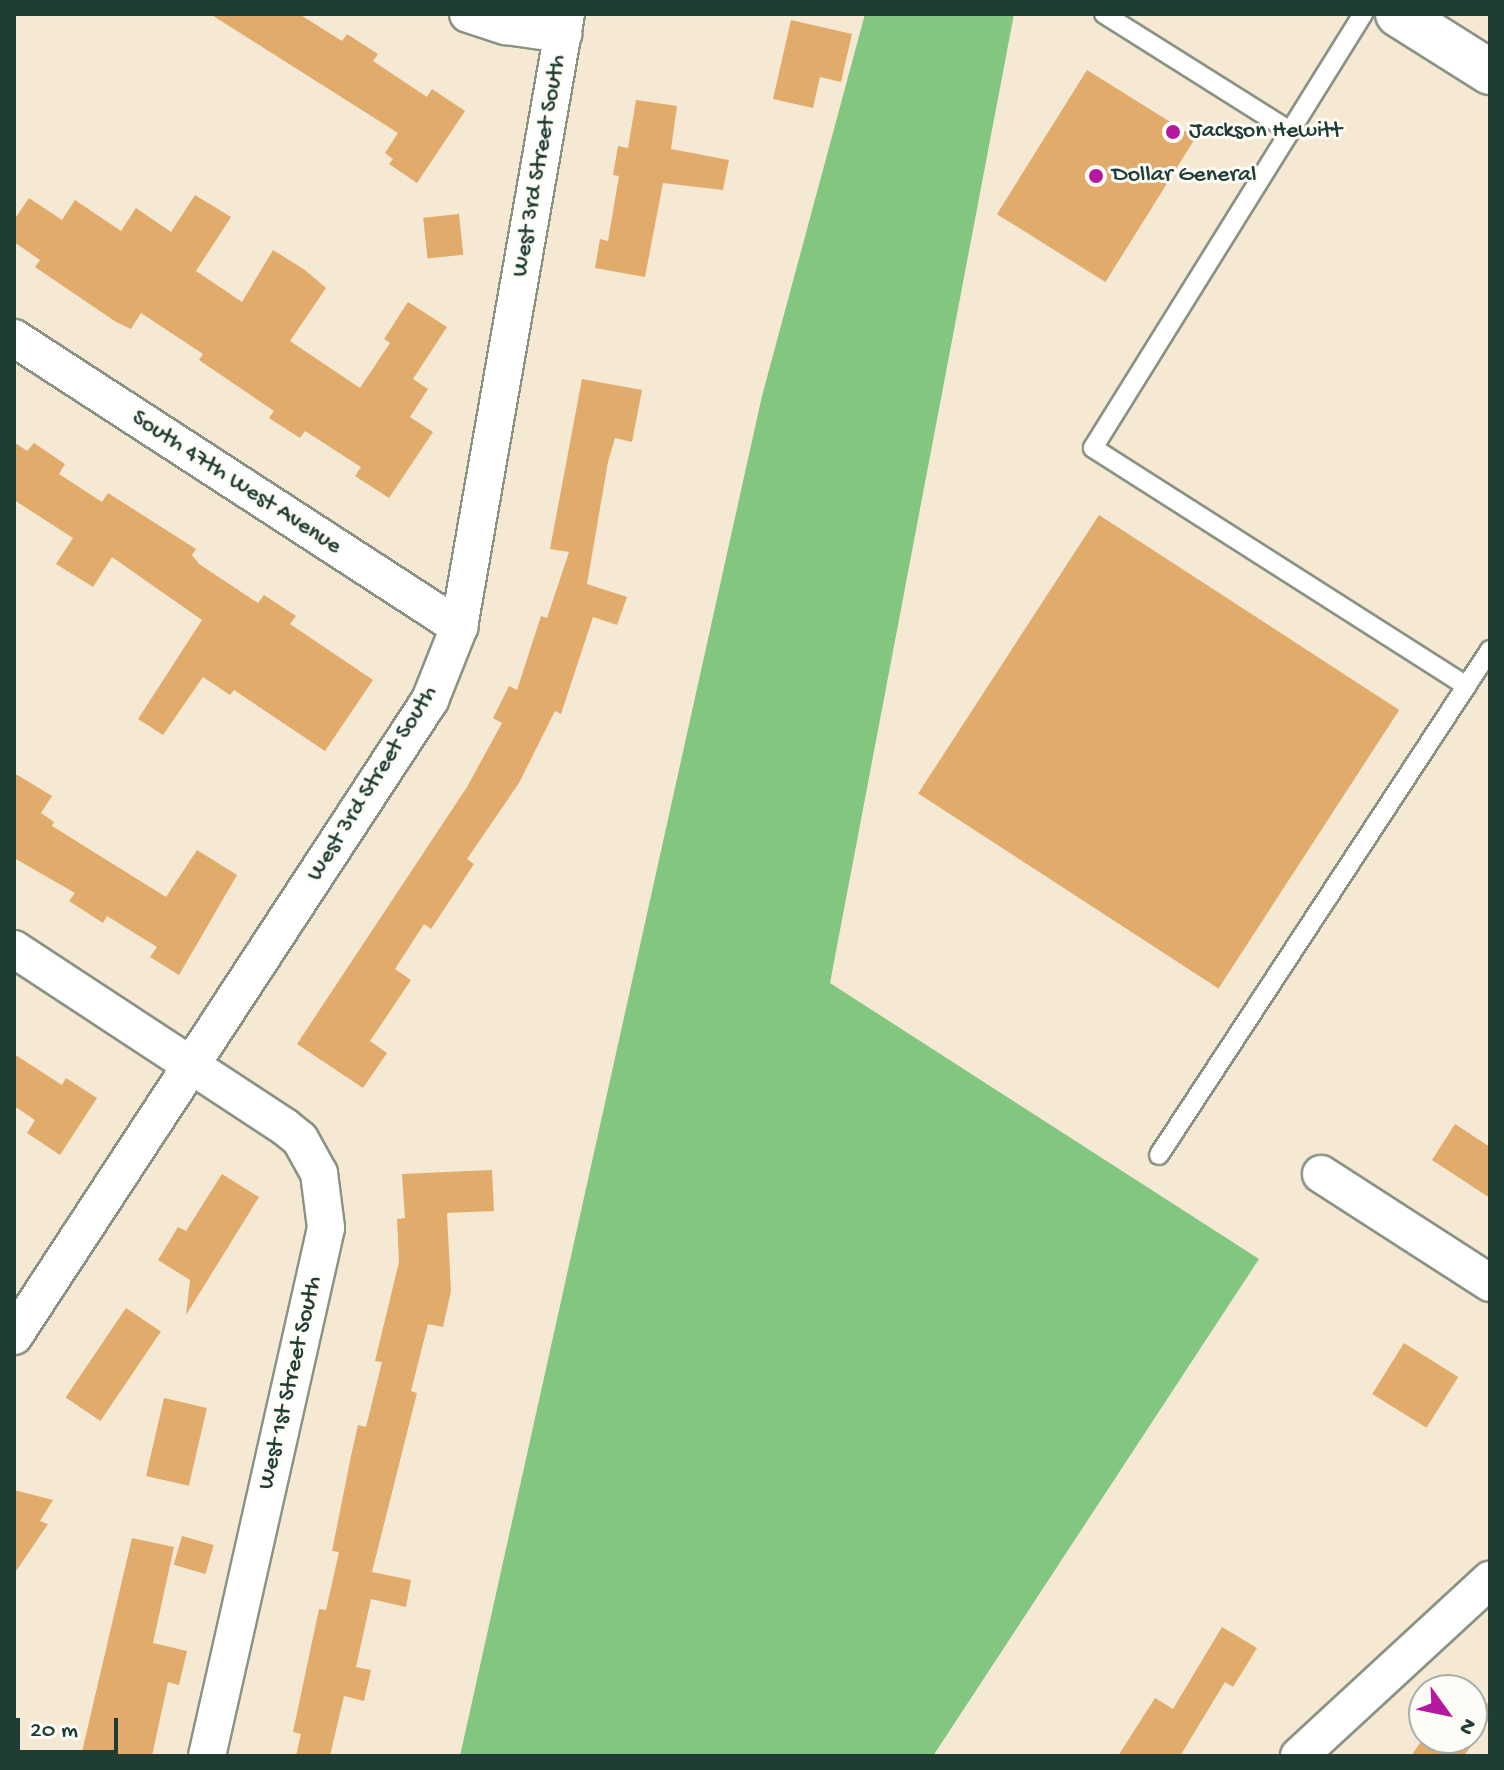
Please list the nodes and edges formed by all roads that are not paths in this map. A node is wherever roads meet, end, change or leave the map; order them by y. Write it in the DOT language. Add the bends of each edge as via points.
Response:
graph roads {
  1 [pos="468,14"];
  2 [pos="1104,14"];
  3 [pos="1363,14"];
  4 [pos="1398,14"];
  5 [pos="564,24"];
  6 [pos="1490,72"];
  7 [pos="1290,131"];
  8 [pos="14,338"];
  9 [pos="459,627"];
  10 [pos="1487,660"];
  11 [pos="1467,686"];
  12 [pos="14,949"];
  13 [pos="193,1066"];
  14 [pos="1159,1155"];
  15 [pos="1321,1174"];
  16 [pos="1490,1283"];
  17 [pos="14,1336"];
  18 [pos="1490,1580"];
  19 [pos="207,1756"];
  20 [pos="1299,1756"];
  1 -- 5 [label="street" via="506,26"];
  2 -- 7 [label="lane"];
  3 -- 7 [label="lane"];
  4 -- 6 [label="street"];
  5 -- 9 [label="street, West 3rd Street South"];
  7 -- 11 [label="lane" via="1093,448"];
  8 -- 9 [label="street, South 47th West Avenue"];
  9 -- 13 [label="street, West 3rd Street South" via="430,700"];
  10 -- 11 [label="lane"];
  11 -- 14 [label="lane"];
  12 -- 13 [label="street, West 1st Street South"];
  13 -- 17 [label="street, West 3rd Street South"];
  13 -- 19 [label="street, West 1st Street South" via="300,1139 319,1173 326,1228"];
  15 -- 16 [label="street"];
  18 -- 20 [label="street"];
}
